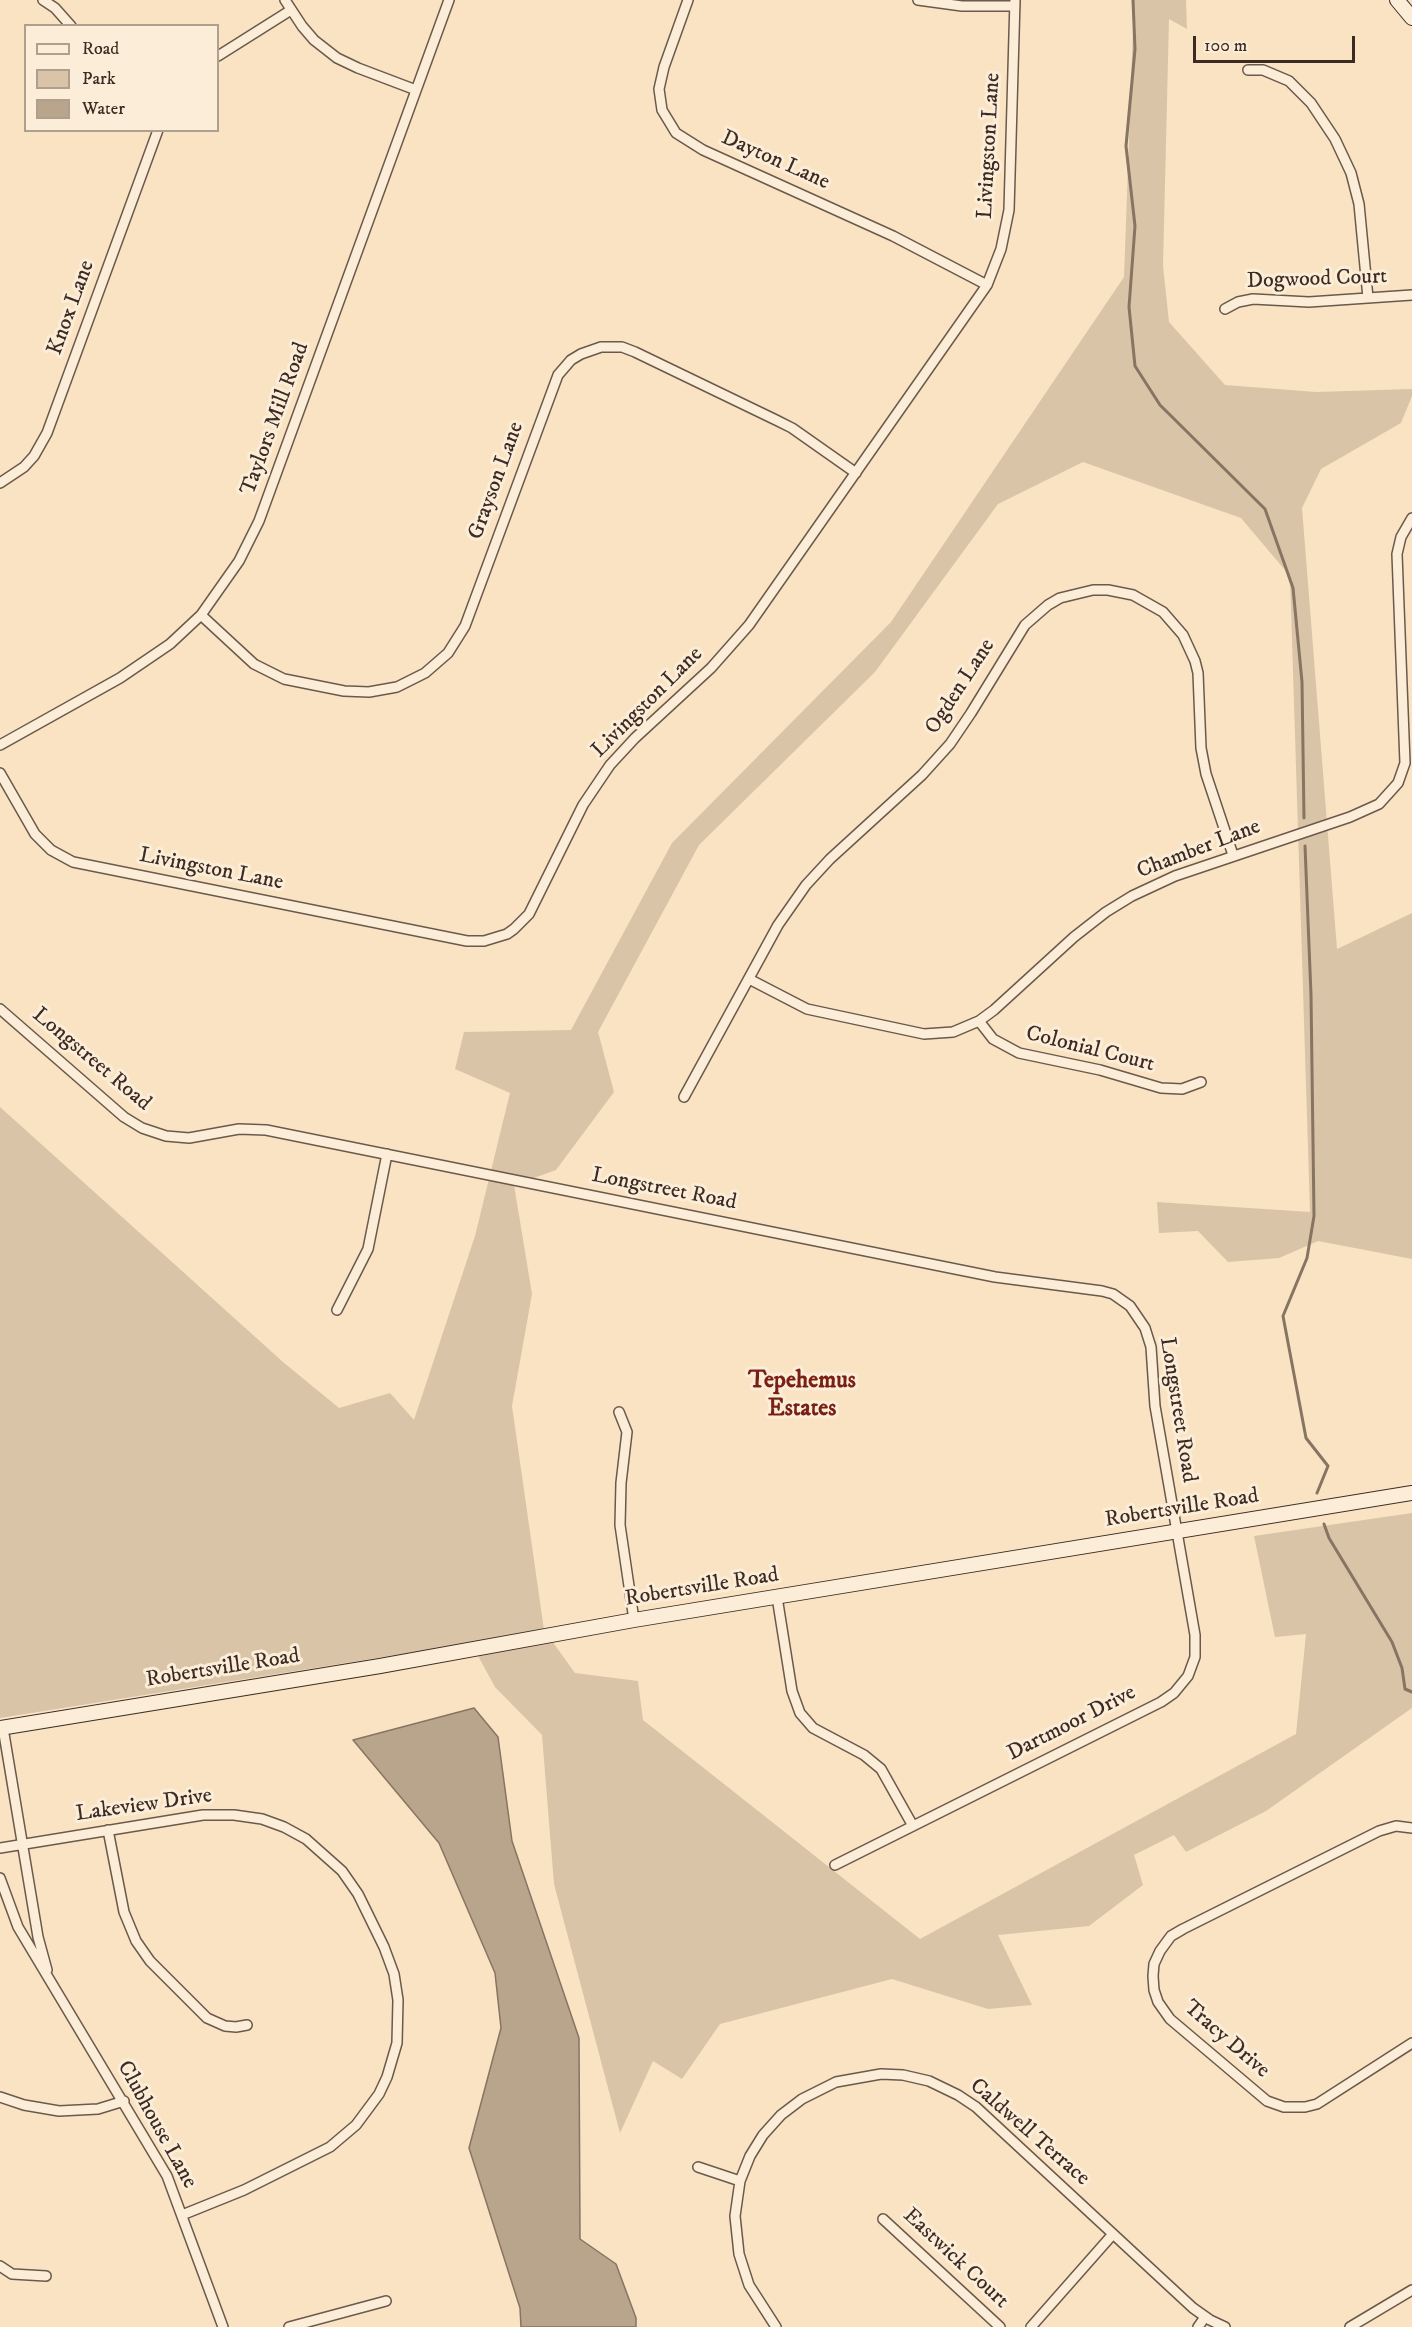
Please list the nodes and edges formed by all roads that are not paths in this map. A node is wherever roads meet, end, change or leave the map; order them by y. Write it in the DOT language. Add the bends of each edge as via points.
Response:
graph roads {
  1 [pos="43,0"];
  2 [pos="285,0"];
  3 [pos="449,0"];
  4 [pos="688,0"];
  5 [pos="918,0"];
  6 [pos="1397,0"];
  7 [pos="1015,3"];
  8 [pos="291,10"];
  9 [pos="1412,18"];
  10 [pos="69,24"];
  11 [pos="219,55"];
  12 [pos="1248,70"];
  13 [pos="416,90"];
  14 [pos="157,132"];
  15 [pos="987,285"];
  16 [pos="1412,295"];
  17 [pos="1368,298"];
  18 [pos="1225,309"];
  19 [pos="856,473"];
  20 [pos="0,483"];
  21 [pos="1412,518"];
  22 [pos="201,615"];
  23 [pos="0,745"];
  24 [pos="0,773"];
  25 [pos="1233,855"];
  26 [pos="749,979"];
  27 [pos="0,1009"];
  28 [pos="979,1021"];
  29 [pos="1202,1082"];
  30 [pos="684,1097"];
  31 [pos="387,1154"];
  32 [pos="337,1310"];
  33 [pos="620,1412"];
  34 [pos="1412,1493"];
  35 [pos="1177,1531"];
  36 [pos="777,1597"];
  37 [pos="634,1620"];
  38 [pos="2,1728"];
  39 [pos="913,1826"];
  40 [pos="1412,1828"];
  41 [pos="108,1830"];
  42 [pos="21,1845"];
  43 [pos="0,1848"];
  44 [pos="835,1865"];
  45 [pos="0,1878"];
  46 [pos="51,1984"];
  47 [pos="247,2025"];
  48 [pos="1412,2043"];
  49 [pos="0,2097"];
  50 [pos="124,2101"];
  51 [pos="698,2167"];
  52 [pos="740,2181"];
  53 [pos="182,2215"];
  54 [pos="883,2219"];
  55 [pos="1113,2234"];
  56 [pos="0,2266"];
  57 [pos="46,2276"];
  58 [pos="1412,2289"];
  59 [pos="386,2301"];
  60 [pos="1206,2317"];
  61 [pos="223,2327"];
  62 [pos="289,2327"];
  63 [pos="776,2327"];
  64 [pos="1000,2327"];
  65 [pos="1030,2327"];
  66 [pos="1198,2327"];
  67 [pos="1225,2327"];
  68 [pos="1350,2327"];
  1 -- 10 [label="street"];
  2 -- 8 [label="street"];
  3 -- 13 [label="street, Taylors Mill Road"];
  4 -- 15 [label="street, Dayton Lane" via="659,89 662,110 676,133 703,150 893,236"];
  5 -- 7 [label="street" via="962,6"];
  6 -- 9 [label="street"];
  7 -- 15 [label="street, Livingston Lane" via="1009,210 1001,249"];
  8 -- 11 [label="street"];
  8 -- 13 [label="street" via="314,40 337,58"];
  12 -- 17 [label="street" via="1263,70 1289,81 1311,103 1335,139 1359,204"];
  13 -- 22 [label="street, Taylors Mill Road" via="259,521 239,561"];
  14 -- 20 [label="street, Knox Lane" via="47,433 24,467"];
  15 -- 19 [label="street, Livingston Lane"];
  16 -- 17 [label="street, Dogwood Court"];
  17 -- 18 [label="street, Dogwood Court" via="1309,302 1253,299"];
  19 -- 22 [label="street, Grayson Lane" via="776,420 635,352 622,347 601,347 571,360 558,375 465,626 448,653 425,673 397,687 369,692 284,679 254,664"];
  19 -- 24 [label="street, Livingston Lane" via="733,646 610,765 583,805 529,914 507,934 484,941 466,941 73,862 51,850 35,834"];
  21 -- 25 [label="street, Chamber Lane" via="1397,554 1405,752 1398,783 1370,810"];
  22 -- 23 [label="street, Taylors Mill Road" via="140,666"];
  25 -- 26 [label="street, Ogden Lane" via="1206,774 1198,673 1183,635 1163,612 1133,595 1108,590 1078,592 1048,605 1025,625 950,744 922,776 806,885 778,925"];
  25 -- 28 [label="street, Chamber Lane" via="1154,884 1106,912"];
  26 -- 28 [label="street, Chamber Lane" via="807,1009 924,1034 953,1032"];
  26 -- 30 [label="street, Ogden Lane"];
  27 -- 31 [label="street, Longstreet Road" via="124,1117 153,1133 189,1138 239,1129 266,1130"];
  28 -- 29 [label="street, Colonial Court" via="993,1039 1019,1053 1161,1088 1182,1089"];
  31 -- 32 [label="street" via="368,1249"];
  31 -- 35 [label="street, Longstreet Road" via="995,1277 1113,1294 1130,1306 1148,1335 1155,1406"];
  33 -- 37 [label="street" via="627,1432 620,1525"];
  34 -- 35 [label="street, Robertsville Road"];
  35 -- 36 [label="street, Robertsville Road"];
  35 -- 39 [label="street, Dartmoor Drive" via="1196,1646 1192,1670 1184,1683 1161,1702"];
  36 -- 37 [label="street, Robertsville Road"];
  36 -- 39 [label="street" via="792,1691 800,1713 813,1728 881,1768"];
  37 -- 38 [label="street, Robertsville Road"];
  38 -- 42 [label="street, Clubhouse Lane"];
  39 -- 44 [label="street, Dartmoor Drive"];
  40 -- 48 [label="street, Tracy Drive" via="1396,1826 1379,1831 1183,1929 1160,1951 1153,1976 1158,2002 1170,2019 1267,2101 1284,2107 1317,2104"];
  41 -- 42 [label="street, Lakeview Drive"];
  41 -- 47 [label="street" via="124,1912 150,1961 207,2018 225,2026"];
  41 -- 53 [label="street, Lakeview Drive" via="218,1814 262,1820 297,1834 326,1855 351,1882 384,1947 397,1988 399,2025 394,2054 379,2094 356,2125 320,2153"];
  42 -- 43 [label="street, Lakeview Drive"];
  42 -- 46 [label="street, Clubhouse Lane"];
  45 -- 46 [label="street, Clubhouse Lane" via="18,1927"];
  46 -- 50 [label="street, Clubhouse Lane"];
  49 -- 50 [label="street" via="59,2111 98,2109"];
  50 -- 53 [label="street, Clubhouse Lane" via="167,2176"];
  51 -- 52 [label="street"];
  52 -- 55 [label="street, Caldwell Terrace" via="763,2135 802,2099 851,2078 903,2076 941,2086 976,2108"];
  52 -- 63 [label="street, Caldwell Terrace" via="735,2216 739,2254 749,2284"];
  53 -- 61 [label="street, Clubhouse Lane"];
  54 -- 64 [label="street, Eastwick Court"];
  55 -- 60 [label="street, Caldwell Terrace"];
  55 -- 65 [label="street"];
  56 -- 57 [label="street" via="12,2274"];
  58 -- 68 [label="street"];
  59 -- 62 [label="street"];
  60 -- 66 [label="street"];
  60 -- 67 [label="street, Caldwell Terrace"];
}
